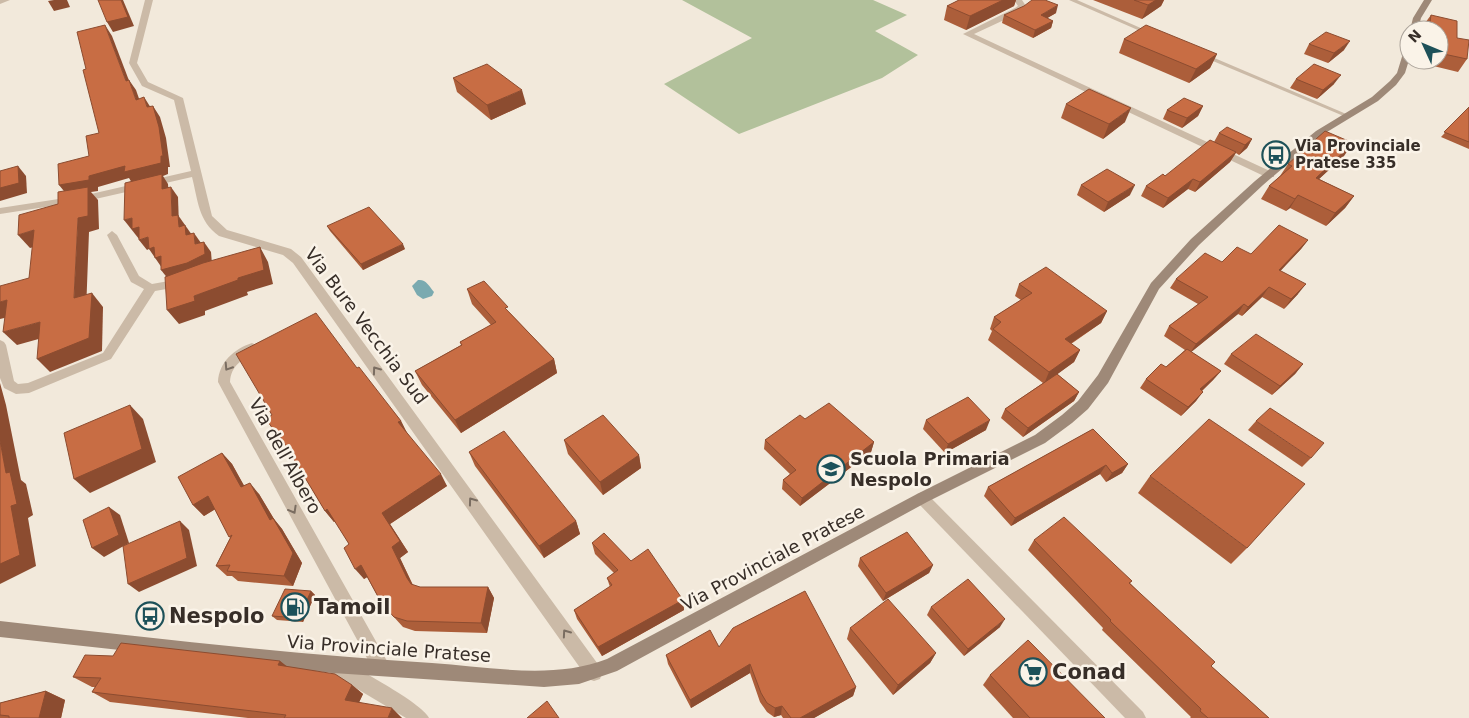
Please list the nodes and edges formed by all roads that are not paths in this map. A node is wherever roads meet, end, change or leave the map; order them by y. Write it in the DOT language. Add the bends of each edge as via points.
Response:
graph roads {
  1 [pos="7,0"];
  2 [pos="149,0"];
  3 [pos="1018,0"];
  4 [pos="1072,0"];
  5 [pos="1428,0"];
  6 [pos="0,2"];
  7 [pos="1416,20"];
  8 [pos="1155,35"];
  9 [pos="1201,54"];
  10 [pos="1402,70"];
  11 [pos="1348,116"];
  12 [pos="196,173"];
  13 [pos="1270,175"];
  14 [pos="0,211"];
  15 [pos="112,235"];
  16 [pos="192,278"];
  17 [pos="151,288"];
  18 [pos="263,342"];
  19 [pos="0,345"];
  20 [pos="922,498"];
  21 [pos="0,629"];
  22 [pos="333,665"];
  23 [pos="381,667"];
  24 [pos="594,673"];
  25 [pos="420,718"];
  26 [pos="1137,718"];
  1 -- 6 [label="lane"];
  2 -- 12 [label="street, Via Bure Vecchia Sud" via="133,63 145,84 178,98"];
  3 -- 13 [label="street" via="1022,6 1018,10 967,34"];
  4 -- 8 [label="lane"];
  5 -- 7 [label="street"];
  9 -- 11 [label="lane"];
  10 -- 11 [label="street, Via Provinciale Pratese" via="1375,99"];
  11 -- 13 [label="street, Via Provinciale Pratese" via="1319,133"];
  12 -- 14 [label="street" via="91,197"];
  24 -- 12 [label="street, Via Bure Vecchia Sud, one-way" via="473,503 325,309 293,256 253,246 223,233 210,222"];
  13 -- 20 [label="street, Via Provinciale Pratese" via="1195,242 1155,286 1103,379 1083,405 1040,440"];
  15 -- 17 [label="street" via="135,279"];
  16 -- 17 [label="street"];
  17 -- 19 [label="street" via="108,356 35,386 22,389 10,384"];
  18 -- 23 [label="street, Via dell'Albero, one-way" via="228,363 224,382"];
  20 -- 24 [label="street, Via Provinciale Pratese"];
  20 -- 26 [label="street"];
  21 -- 22 [label="street, Via Provinciale Pratese"];
  22 -- 23 [label="street, Via Provinciale Pratese"];
  22 -- 25 [label="street"];
  23 -- 24 [label="street, Via Provinciale Pratese" via="544,679 565,679"];
}
